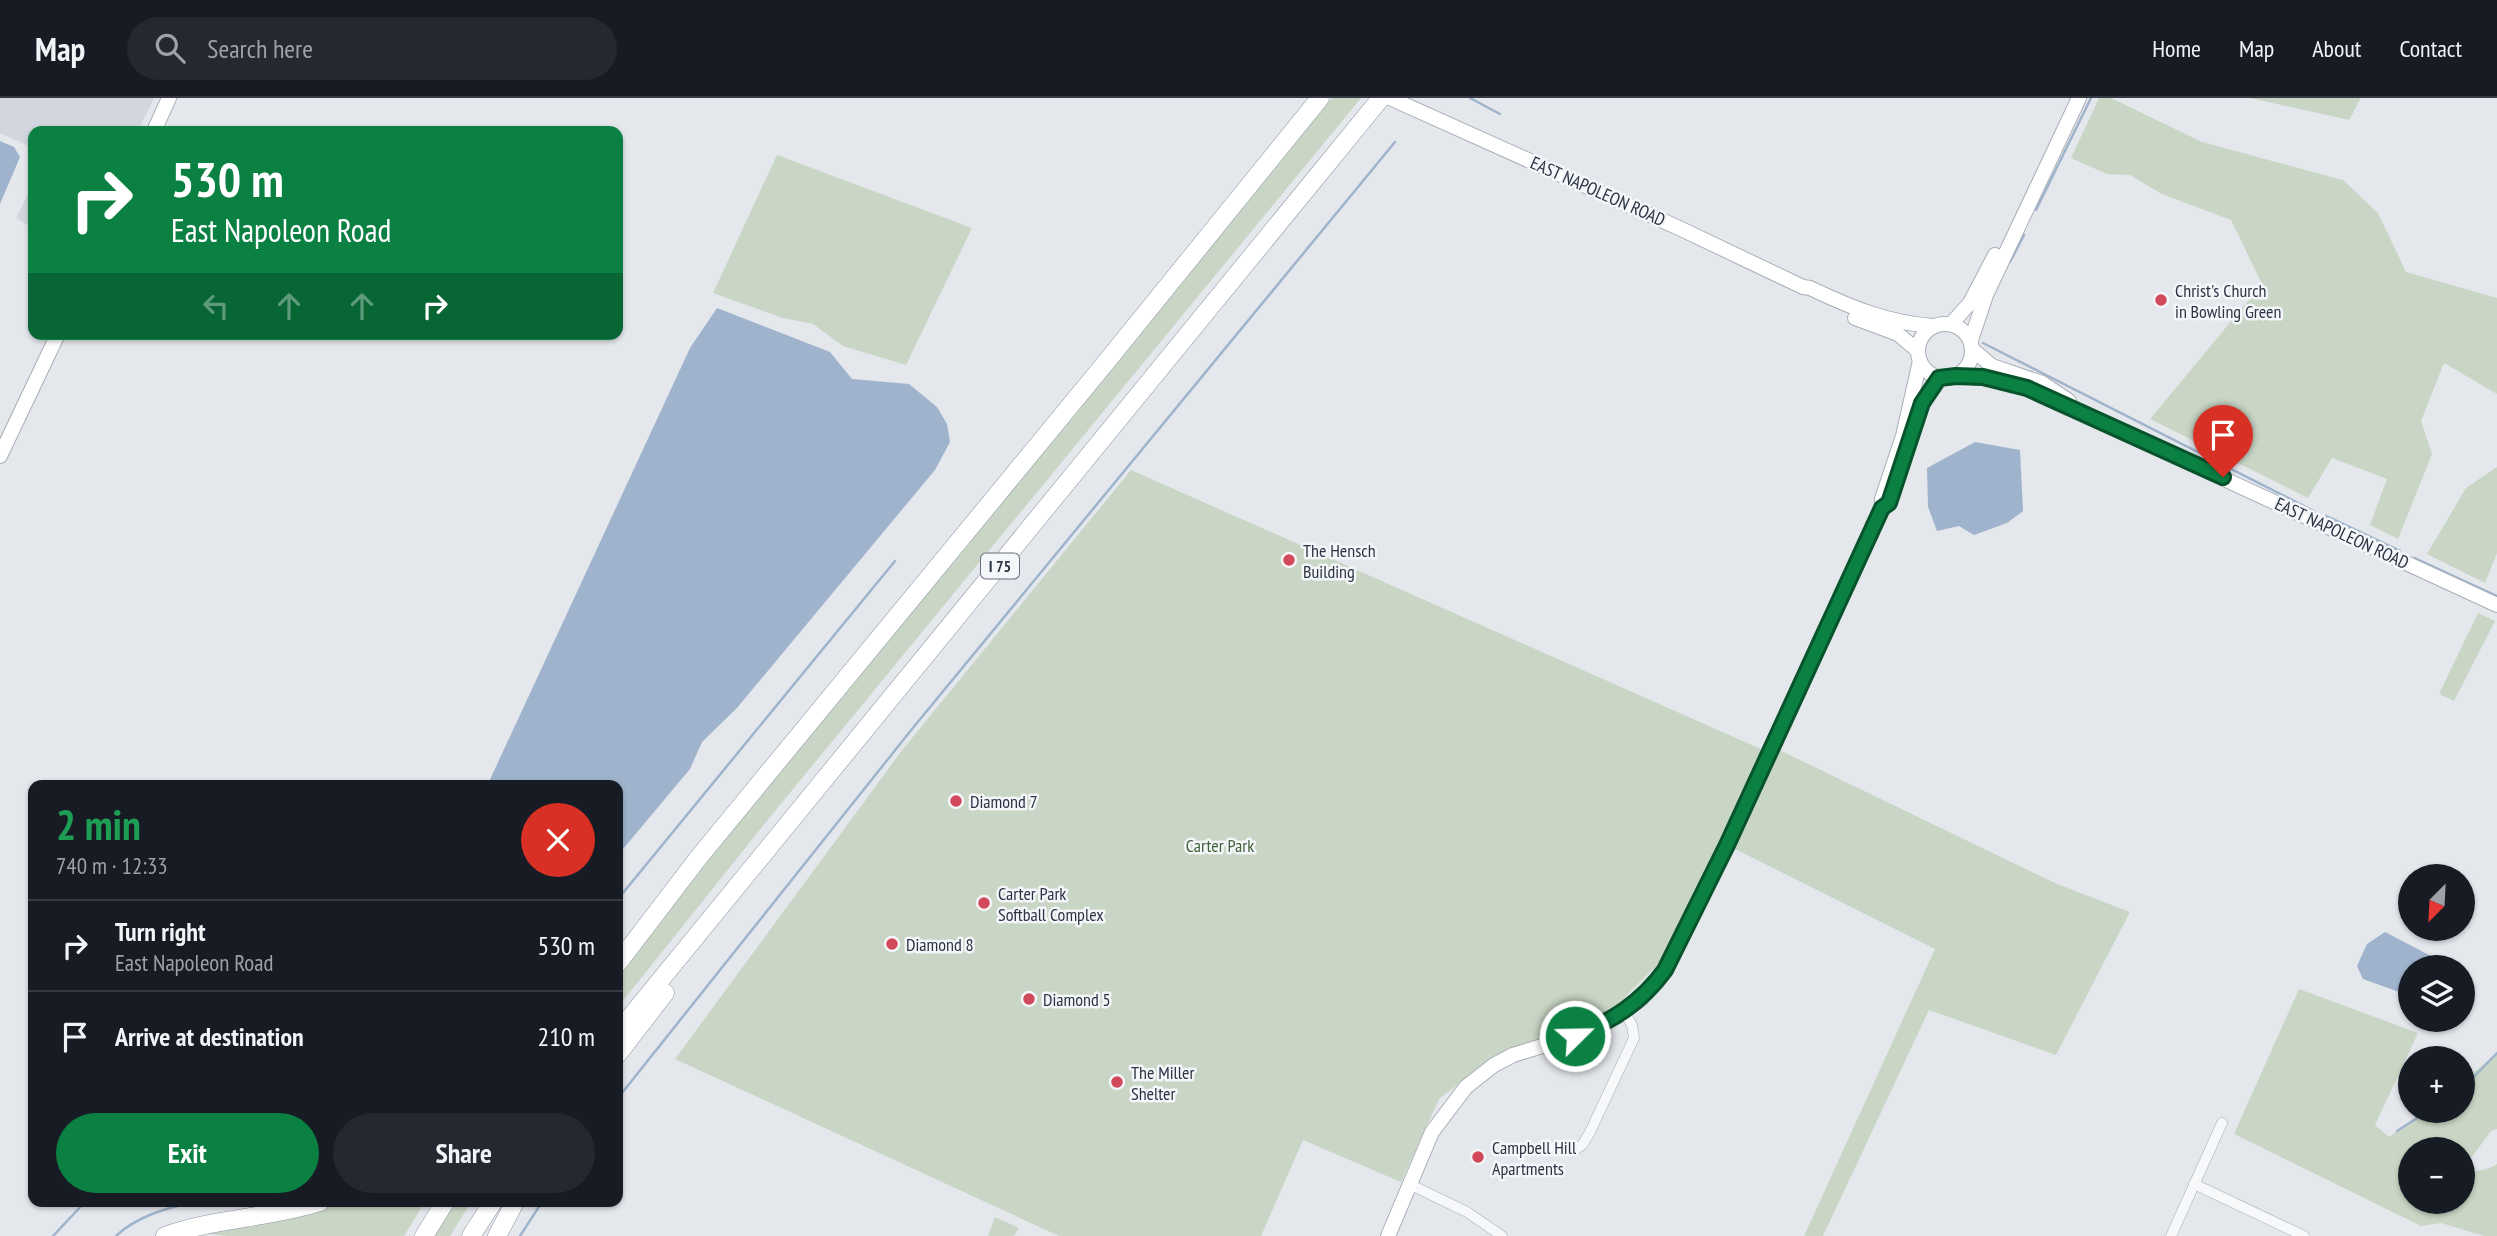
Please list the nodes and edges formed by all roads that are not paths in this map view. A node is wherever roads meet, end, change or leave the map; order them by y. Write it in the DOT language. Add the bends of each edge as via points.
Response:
graph roads {
  1 [pos="169,98"];
  2 [pos="1320,98"];
  3 [pos="1381,98"];
  4 [pos="1390,98"];
  5 [pos="2079,98"];
  6 [pos="156,126"];
  7 [pos="2012,237"];
  8 [pos="1803,287"];
  9 [pos="1952,323"];
  10 [pos="1933,326"];
  11 [pos="55,340"];
  12 [pos="1972,344"];
  13 [pos="1919,356"];
  14 [pos="1956,376"];
  15 [pos="1939,378"];
  16 [pos="2073,408"];
  17 [pos="0,456"];
  18 [pos="1882,508"];
  19 [pos="2497,605"];
  20 [pos="699,857"];
  21 [pos="734,890"];
  22 [pos="623,941"];
  23 [pos="623,956"];
  24 [pos="1624,1012"];
  25 [pos="623,1026"];
  26 [pos="623,1048"];
  27 [pos="2222,1123"];
  28 [pos="1553,1147"];
  29 [pos="2194,1184"];
  30 [pos="1410,1185"];
  31 [pos="302,1207"];
  32 [pos="441,1207"];
  33 [pos="490,1207"];
  34 [pos="512,1207"];
  35 [pos="165,1236"];
  36 [pos="424,1236"];
  37 [pos="471,1236"];
  38 [pos="497,1236"];
  39 [pos="1388,1236"];
  40 [pos="1502,1236"];
  41 [pos="2171,1236"];
  42 [pos="2304,1236"];
  1 -- 6 [label="main road"];
  2 -- 20 [label="highway, I 75"];
  3 -- 21 [label="highway, I 75"];
  4 -- 8 [label="main road, EAST NAPOLEON ROAD"];
  5 -- 7 [label="main road"];
  7 -- 9 [label="main road" via="1996,253 1970,303"];
  7 -- 12 [label="main road" via="1986,295"];
  8 -- 10 [label="main road, EAST NAPOLEON ROAD" via="1869,314"];
  8 -- 13 [label="main road, EAST NAPOLEON ROAD" via="1839,312 1898,334"];
  9 -- 10 [label="main road"];
  9 -- 12 [label="main road" via="1964,330"];
  10 -- 13 [label="main road" via="1921,340"];
  11 -- 17 [label="main road"];
  12 -- 14 [label="main road" via="1968,365"];
  12 -- 16 [label="main road, EAST NAPOLEON ROAD" via="1992,366 2052,389"];
  13 -- 15 [label="main road" via="1928,373"];
  13 -- 18 [label="main road"];
  14 -- 15 [label="main road"];
  14 -- 16 [label="main road, EAST NAPOLEON ROAD" via="2010,382"];
  15 -- 18 [label="main road" via="1922,403 1889,503"];
  16 -- 19 [label="main road, EAST NAPOLEON ROAD"];
  18 -- 24 [label="main road" via="1676,951 1652,988"];
  20 -- 22 [label="highway"];
  20 -- 23 [label="highway, I 75"];
  21 -- 25 [label="highway, I 75"];
  21 -- 26 [label="highway" via="675,980"];
  24 -- 28 [label="street" via="1634,1038 1590,1132 1574,1150"];
  24 -- 30 [label="main road" via="1596,1028 1513,1055 1477,1078 1436,1126"];
  27 -- 29 [label="street"];
  29 -- 41 [label="street"];
  29 -- 42 [label="street"];
  30 -- 39 [label="main road"];
  30 -- 40 [label="street" via="1468,1212"];
  31 -- 35 [label="highway"];
  32 -- 36 [label="highway"];
  33 -- 37 [label="highway"];
  34 -- 38 [label="highway"];
}
